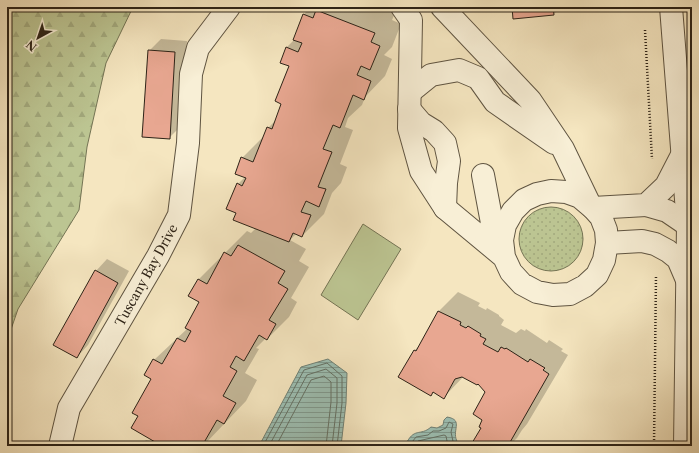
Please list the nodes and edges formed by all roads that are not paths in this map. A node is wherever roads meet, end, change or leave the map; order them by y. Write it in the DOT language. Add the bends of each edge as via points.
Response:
graph roads {
  1 [pos="229,7"];
  2 [pos="402,7"];
  3 [pos="442,7"];
  4 [pos="671,7"];
  5 [pos="409,101"];
  6 [pos="564,149"];
  7 [pos="682,155"];
  8 [pos="483,175"];
  9 [pos="591,205"];
  10 [pos="646,205"];
  11 [pos="445,208"];
  12 [pos="513,211"];
  13 [pos="691,224"];
  14 [pos="489,232"];
  15 [pos="642,241"];
  16 [pos="607,243"];
  17 [pos="504,256"];
  18 [pos="687,281"];
  19 [pos="60,446"];
  20 [pos="685,446"];
  1 -- 19 [label="street, Tuscany Bay Drive" via="198,48 191,74 188,143 179,215 158,256 69,408"];
  2 -- 5 [label="street" via="411,20"];
  3 -- 6 [label="street" via="530,100"];
  4 -- 7 [label="street"];
  5 -- 6 [label="street" via="431,75 459,70 478,78 495,102"];
  5 -- 11 [label="street" via="409,128 421,171"];
  5 -- 11 [label="street" via="421,123 434,131 445,143 449,161"];
  6 -- 9 [label="street"];
  7 -- 10 [label="street" via="666,186"];
  7 -- 13 [label="street"];
  8 -- 14 [label="street"];
  9 -- 10 [label="street"];
  9 -- 12 [label="street" via="580,197 551,190 524,200"];
  9 -- 16 [label="street" via="601,217"];
  10 -- 13 [label="street" via="667,211"];
  11 -- 14 [label="street"];
  12 -- 14 [label="street"];
  12 -- 17 [label="street" via="505,225 502,240"];
  13 -- 15 [label="street" via="668,235"];
  13 -- 18 [label="street"];
  14 -- 17 [label="street"];
  15 -- 16 [label="street"];
  15 -- 18 [label="street" via="655,244 678,259"];
  16 -- 17 [label="street" via="604,260 597,275 585,286 570,294 553,295 537,292 522,284 511,272"];
  18 -- 20 [label="street"];
}
